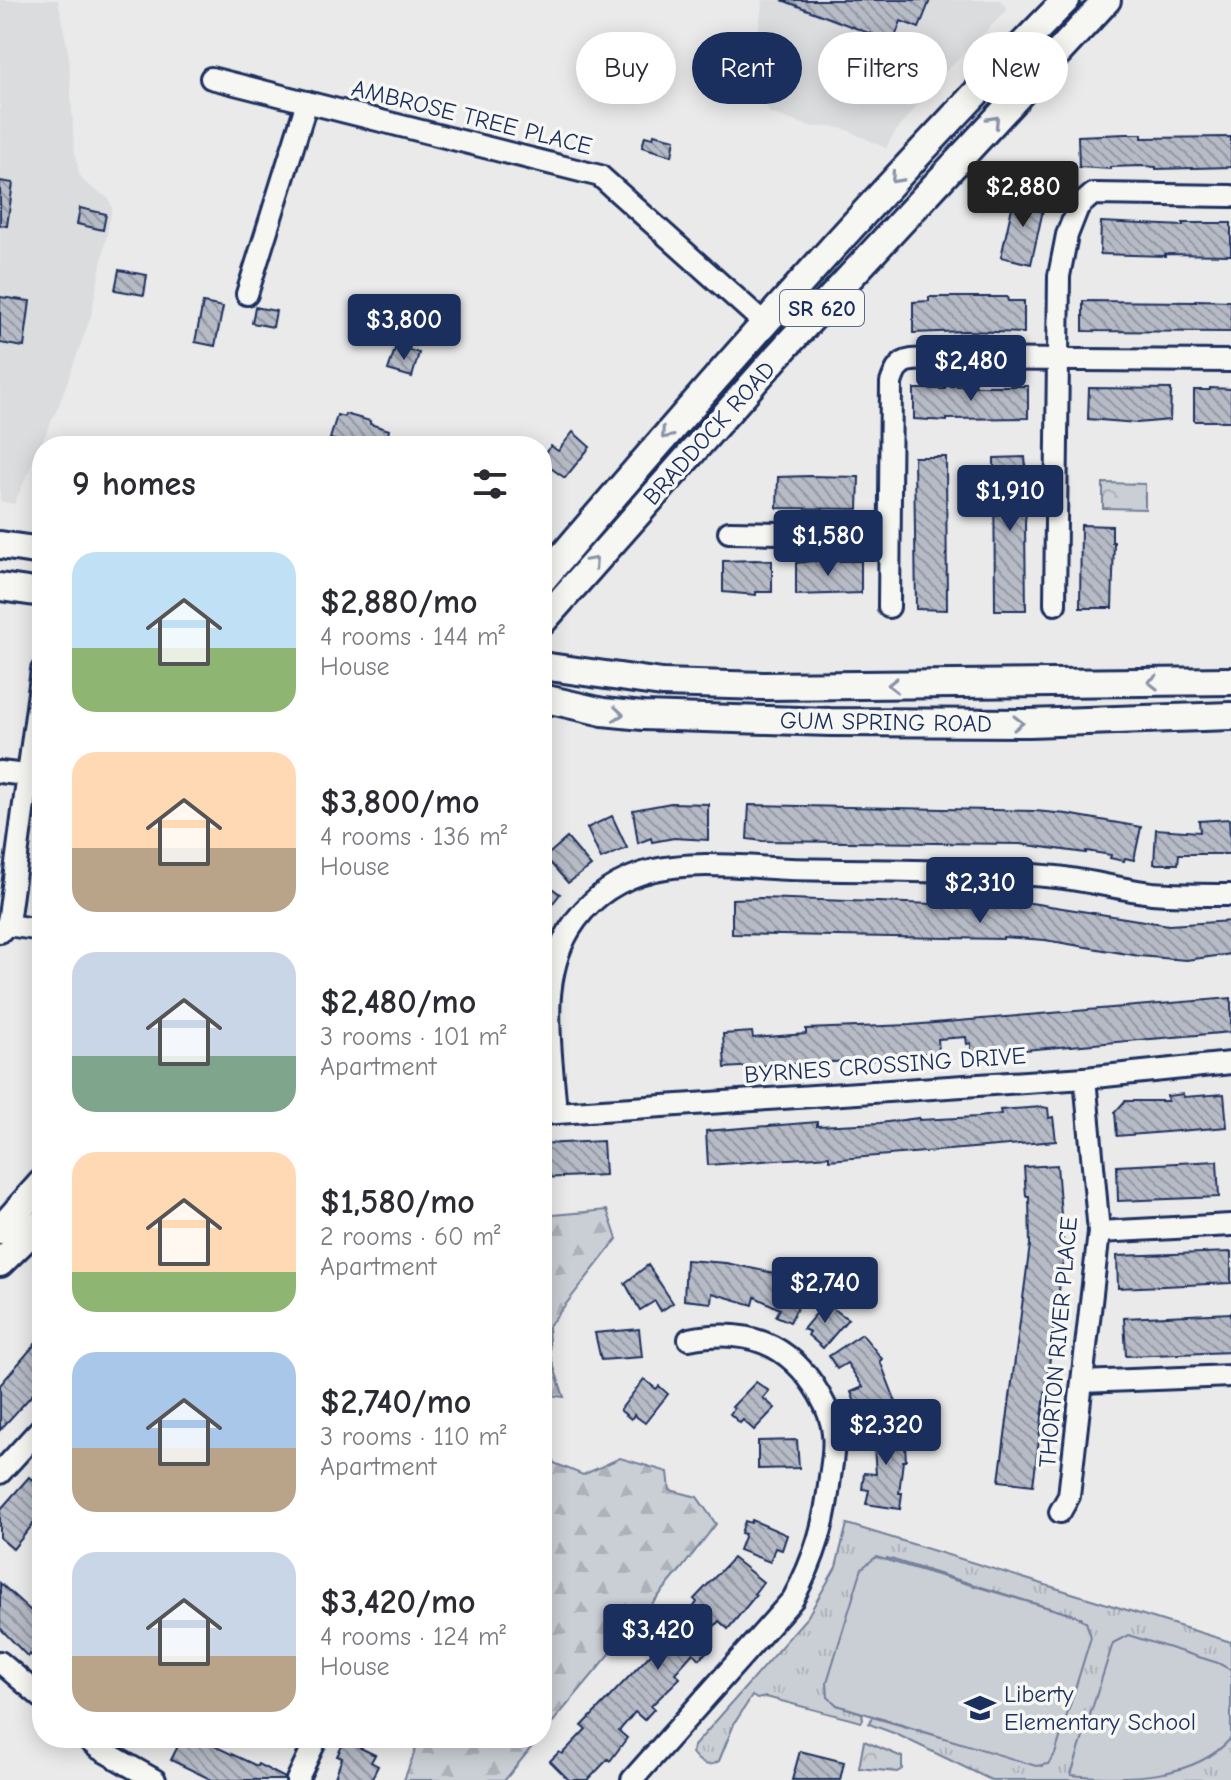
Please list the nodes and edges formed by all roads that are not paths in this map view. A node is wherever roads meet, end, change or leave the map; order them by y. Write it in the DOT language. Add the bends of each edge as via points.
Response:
graph roads {
  1 [pos="1066,0"];
  2 [pos="1107,0"];
  3 [pos="211,78"];
  4 [pos="307,102"];
  5 [pos="951,117"];
  6 [pos="1231,196"];
  7 [pos="881,244"];
  8 [pos="247,294"];
  9 [pos="764,323"];
  10 [pos="1057,360"];
  11 [pos="1231,361"];
  12 [pos="698,447"];
  13 [pos="729,532"];
  14 [pos="888,535"];
  15 [pos="0,545"];
  16 [pos="32,550"];
  17 [pos="552,568"];
  18 [pos="0,587"];
  19 [pos="32,592"];
  20 [pos="1055,604"];
  21 [pos="889,607"];
  22 [pos="552,611"];
  23 [pos="552,667"];
  24 [pos="1231,681"];
  25 [pos="552,700"];
  26 [pos="1231,716"];
  27 [pos="32,736"];
  28 [pos="0,772"];
  29 [pos="26,775"];
  30 [pos="1231,895"];
  31 [pos="4,928"];
  32 [pos="32,929"];
  33 [pos="552,978"];
  34 [pos="1231,1063"];
  35 [pos="1085,1078"];
  36 [pos="552,1114"];
  37 [pos="32,1194"];
  38 [pos="1231,1225"];
  39 [pos="0,1230"];
  40 [pos="32,1232"];
  41 [pos="1099,1232"];
  42 [pos="0,1263"];
  43 [pos="689,1339"];
  44 [pos="1231,1376"];
  45 [pos="1082,1382"];
  46 [pos="32,1438"];
  47 [pos="0,1473"];
  48 [pos="1060,1512"];
  49 [pos="0,1662"];
  50 [pos="32,1686"];
  51 [pos="98,1748"];
  52 [pos="312,1748"];
  53 [pos="155,1780"];
  54 [pos="297,1780"];
  55 [pos="632,1780"];
  1 -- 5 [label="main road, BRADDOCK ROAD"];
  7 -- 2 [label="main road, BRADDOCK ROAD / SR 620, one-way"];
  3 -- 4 [label="street, AMBROSE TREE PLACE"];
  4 -- 8 [label="street"];
  4 -- 9 [label="street, AMBROSE TREE PLACE" via="600,176"];
  5 -- 7 [label="main road" via="953,138 947,152 884,220"];
  5 -- 9 [label="main road, BRADDOCK ROAD, one-way"];
  6 -- 10 [label="street" via="1093,194 1078,207 1059,276"];
  7 -- 12 [label="main road, BRADDOCK ROAD / SR 620"];
  9 -- 12 [label="main road" via="767,339 705,416"];
  9 -- 17 [label="main road, BRADDOCK ROAD, one-way"];
  10 -- 11 [label="street"];
  10 -- 14 [label="street" via="908,360 896,368 891,383"];
  10 -- 20 [label="street"];
  22 -- 12 [label="main road, BRADDOCK ROAD / SR 620, one-way"];
  13 -- 14 [label="street"];
  14 -- 21 [label="street"];
  15 -- 16 [label="main road"];
  18 -- 19 [label="main road"];
  24 -- 23 [label="main road, GUM SPRING ROAD, one-way" via="764,686 662,683"];
  25 -- 26 [label="main road, GUM SPRING ROAD, one-way" via="643,716 798,721 1029,723"];
  27 -- 29 [label="street"];
  28 -- 29 [label="street"];
  29 -- 31 [label="street"];
  30 -- 33 [label="street" via="1151,893 1048,876 992,873 674,867 641,873 612,886 589,905 570,928"];
  31 -- 32 [label="street"];
  34 -- 35 [label="street, BYRNES CROSSING DRIVE"];
  35 -- 36 [label="street, BYRNES CROSSING DRIVE"];
  35 -- 41 [label="street, THORTON RIVER PLACE"];
  37 -- 39 [label="main road"];
  38 -- 41 [label="street"];
  40 -- 42 [label="main road"];
  41 -- 45 [label="street, THORTON RIVER PLACE"];
  43 -- 55 [label="street" via="716,1334 762,1341 791,1356 814,1385 829,1411 834,1434 825,1522 793,1599"];
  44 -- 45 [label="street"];
  45 -- 48 [label="street, THORTON RIVER PLACE" via="1069,1496"];
  46 -- 47 [label="street"];
  49 -- 50 [label="street"];
  51 -- 53 [label="street"];
  52 -- 54 [label="street"];
}
